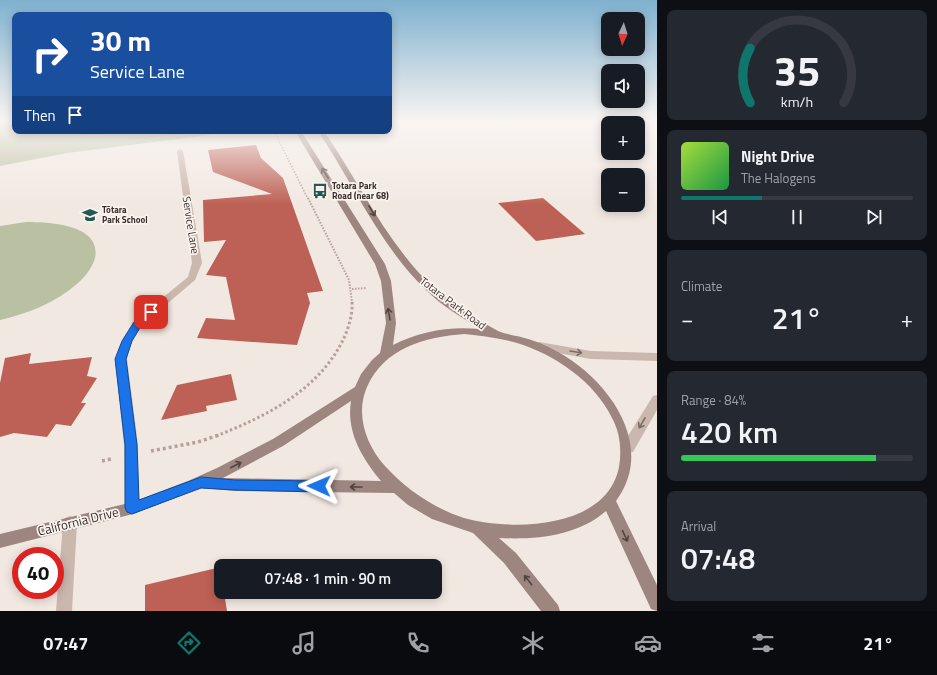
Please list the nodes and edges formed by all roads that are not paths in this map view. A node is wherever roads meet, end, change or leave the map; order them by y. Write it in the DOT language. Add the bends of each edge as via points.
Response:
graph roads {
  1 [pos="28,149"];
  2 [pos="309,149"];
  3 [pos="332,149"];
  4 [pos="180,151"];
  5 [pos="0,155"];
  6 [pos="494,334"];
  7 [pos="537,346"];
  8 [pos="386,353"];
  9 [pos="657,357"];
  10 [pos="358,390"];
  11 [pos="657,399"];
  12 [pos="628,448"];
  13 [pos="201,482"];
  14 [pos="395,487"];
  15 [pos="609,501"];
  16 [pos="132,508"];
  17 [pos="70,524"];
  18 [pos="479,529"];
  19 [pos="0,541"];
  20 [pos="657,603"];
  21 [pos="64,611"];
  22 [pos="552,611"];
  1 -- 5 [label="street"];
  8 -- 2 [label="street, one-way" via="391,323 386,282 380,264"];
  3 -- 6 [label="street, Totara Park Road, one-way" via="402,257 424,283"];
  4 -- 16 [label="street, Service Lane" via="197,263 192,278 137,324 127,341 121,359 131,445"];
  6 -- 7 [label="street"];
  6 -- 8 [label="street" via="464,331 435,333 409,341"];
  7 -- 9 [label="street, one-way" via="591,355"];
  7 -- 12 [label="street" via="570,364 598,388 619,416"];
  8 -- 10 [label="street" via="374,363"];
  13 -- 10 [label="street, California Drive, one-way" via="278,444 316,421"];
  10 -- 14 [label="street" via="355,412 360,437 373,462"];
  11 -- 12 [label="street, one-way"];
  12 -- 15 [label="street" via="620,484"];
  14 -- 13 [label="street, California Drive, one-way" via="235,485"];
  13 -- 16 [label="street, California Drive"];
  14 -- 18 [label="street" via="447,519"];
  15 -- 18 [label="street" via="585,518 554,530 517,533"];
  15 -- 20 [label="street, one-way"];
  16 -- 17 [label="street, California Drive"];
  17 -- 19 [label="street, California Drive"];
  17 -- 21 [label="street"];
  22 -- 18 [label="street, one-way" via="510,558"];
}
